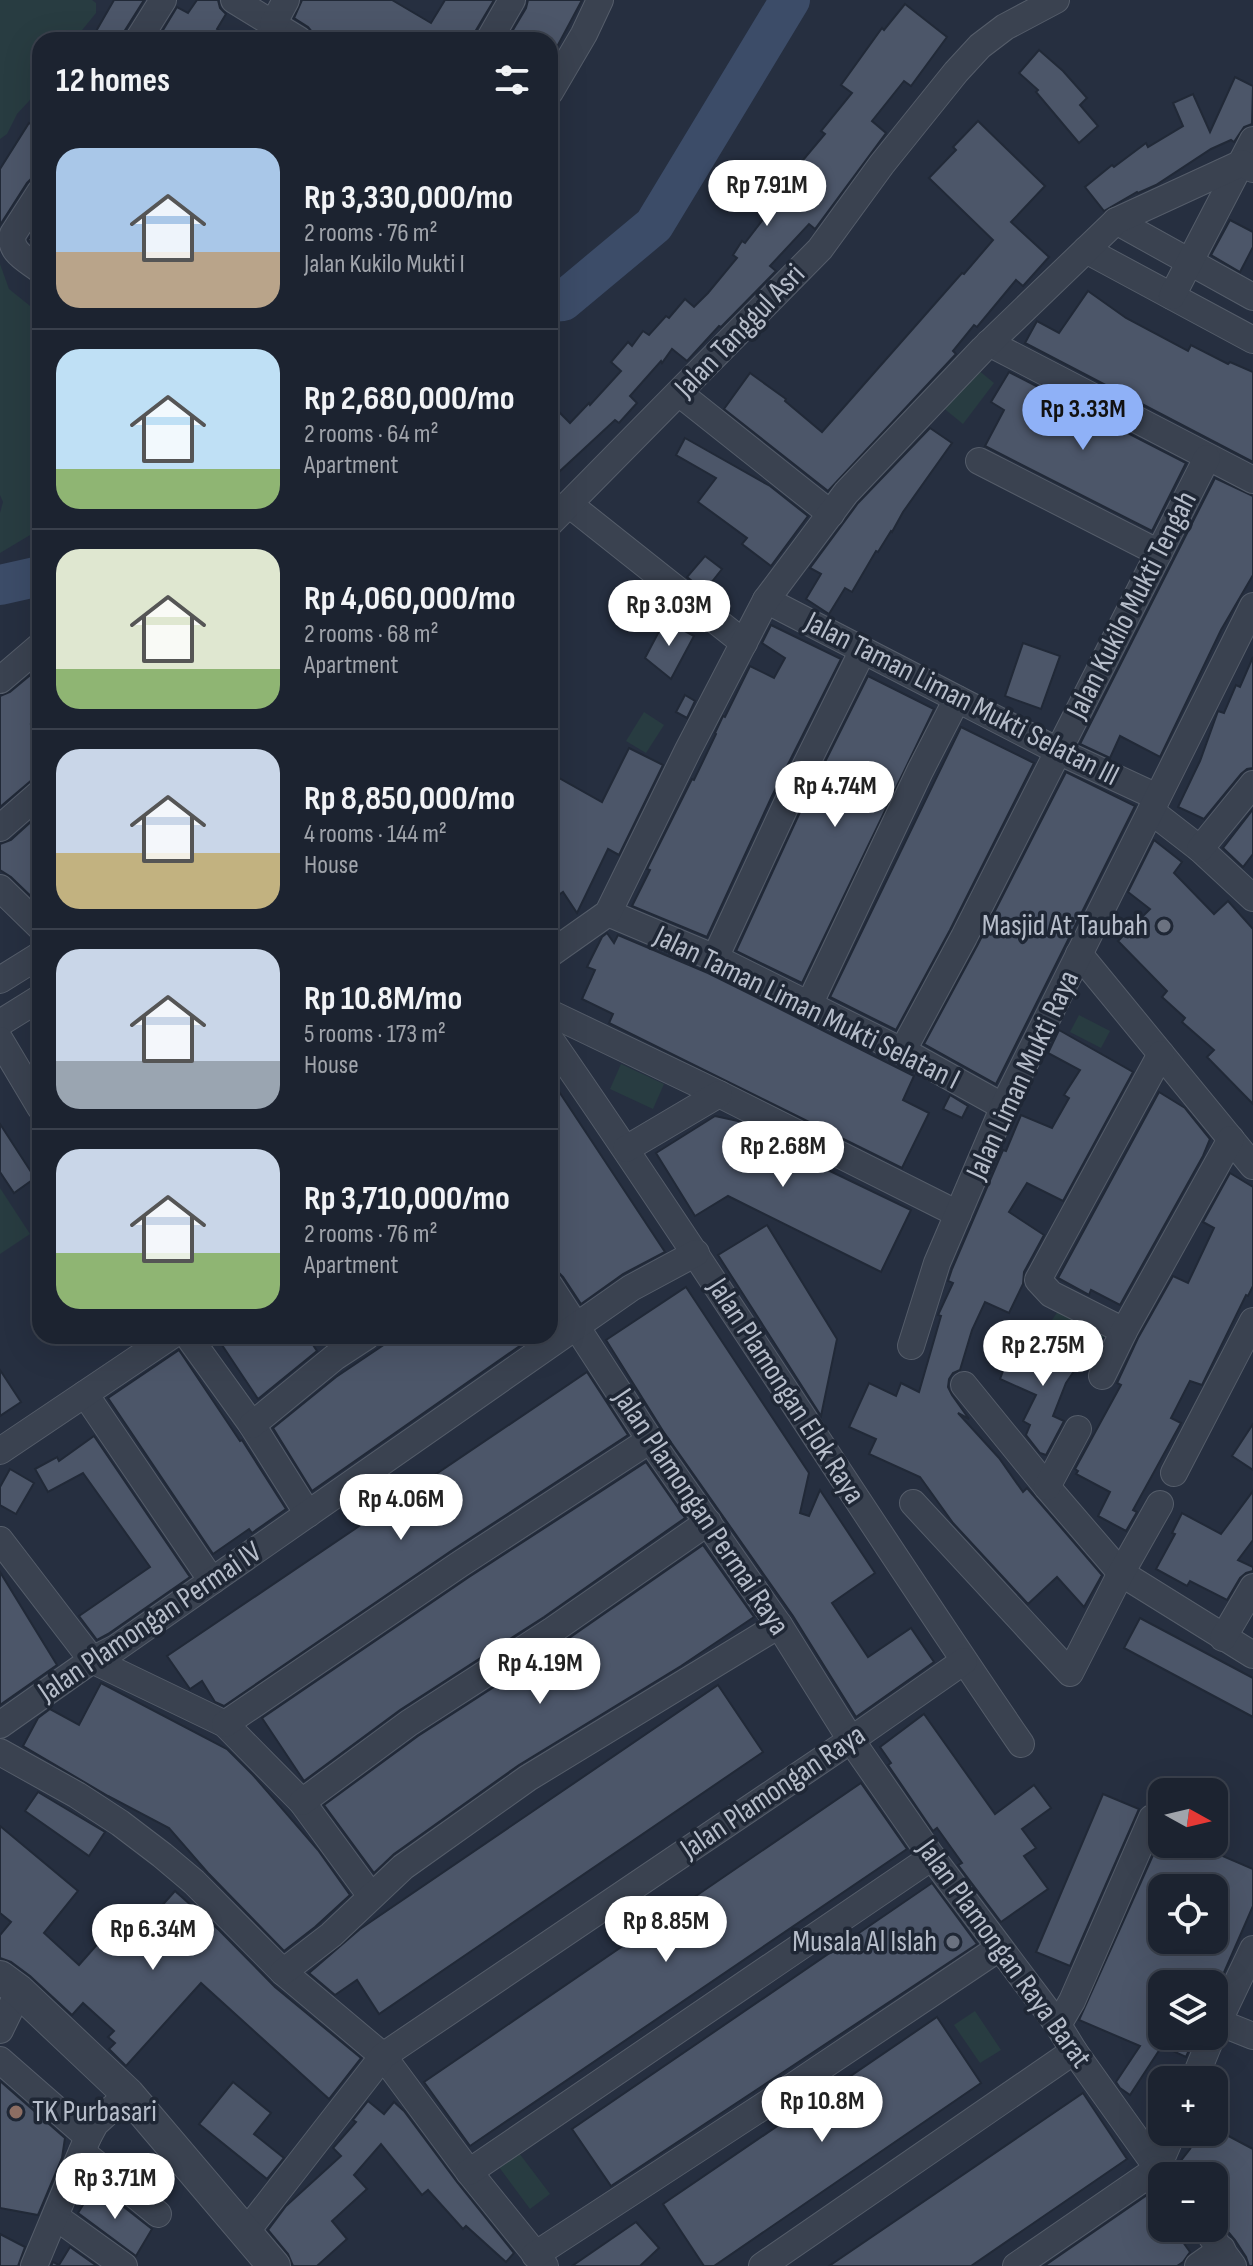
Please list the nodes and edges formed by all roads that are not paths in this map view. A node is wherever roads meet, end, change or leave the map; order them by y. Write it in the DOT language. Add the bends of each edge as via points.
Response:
graph roads {
  1 [pos="163,0"];
  2 [pos="234,0"];
  3 [pos="286,0"];
  4 [pos="512,0"];
  5 [pos="600,0"];
  6 [pos="1056,0"];
  7 [pos="143,32"];
  8 [pos="282,32"];
  9 [pos="285,32"];
  10 [pos="494,32"];
  11 [pos="558,78"];
  12 [pos="1249,157"];
  13 [pos="32,204"];
  14 [pos="1116,221"];
  15 [pos="1086,250"];
  16 [pos="1189,262"];
  17 [pos="32,263"];
  18 [pos="1172,296"];
  19 [pos="1253,297"];
  20 [pos="1253,340"];
  21 [pos="989,343"];
  22 [pos="679,393"];
  23 [pos="1207,458"];
  24 [pos="979,461"];
  25 [pos="1253,480"];
  26 [pos="569,504"];
  27 [pos="831,514"];
  28 [pos="558,515"];
  29 [pos="1159,553"];
  30 [pos="766,600"];
  31 [pos="1253,606"];
  32 [pos="744,643"];
  33 [pos="863,650"];
  34 [pos="32,653"];
  35 [pos="0,680"];
  36 [pos="957,699"];
  37 [pos="1058,751"];
  38 [pos="1253,784"];
  39 [pos="32,800"];
  40 [pos="1154,804"];
  41 [pos="0,828"];
  42 [pos="1200,849"];
  43 [pos="0,888"];
  44 [pos="1253,898"];
  45 [pos="608,913"];
  46 [pos="32,919"];
  47 [pos="558,948"];
  48 [pos="1079,954"];
  49 [pos="715,958"];
  50 [pos="32,960"];
  51 [pos="0,980"];
  52 [pos="32,1003"];
  53 [pos="809,1005"];
  54 [pos="558,1017"];
  55 [pos="0,1023"];
  56 [pos="0,1040"];
  57 [pos="558,1051"];
  58 [pos="902,1052"];
  59 [pos="1161,1054"];
  60 [pos="32,1094"];
  61 [pos="719,1094"];
  62 [pos="1004,1107"];
  63 [pos="1231,1139"];
  64 [pos="626,1149"];
  65 [pos="1253,1166"];
  66 [pos="958,1214"];
  67 [pos="696,1253"];
  68 [pos="558,1299"];
  69 [pos="1253,1321"];
  70 [pos="576,1327"];
  71 [pos="1124,1331"];
  72 [pos="558,1340"];
  73 [pos="159,1344"];
  74 [pos="194,1344"];
  75 [pos="552,1344"];
  76 [pos="911,1346"];
  77 [pos="328,1347"];
  78 [pos="1102,1376"];
  79 [pos="964,1385"];
  80 [pos="85,1394"];
  81 [pos="252,1425"];
  82 [pos="1078,1429"];
  83 [pos="650,1440"];
  84 [pos="0,1451"];
  85 [pos="1174,1473"];
  86 [pos="1047,1487"];
  87 [pos="913,1503"];
  88 [pos="1160,1504"];
  89 [pos="308,1514"];
  90 [pos="708,1522"];
  91 [pos="0,1540"];
  92 [pos="1121,1573"];
  93 [pos="212,1581"];
  94 [pos="1253,1587"];
  95 [pos="779,1625"];
  96 [pos="1223,1638"];
  97 [pos="1253,1655"];
  98 [pos="92,1660"];
  99 [pos="964,1661"];
  100 [pos="225,1724"];
  101 [pos="0,1725"];
  102 [pos="851,1740"];
  103 [pos="1021,1744"];
  104 [pos="0,1752"];
  105 [pos="302,1802"];
  106 [pos="1148,1827"];
  107 [pos="932,1857"];
  108 [pos="371,1896"];
  109 [pos="999,1948"];
  110 [pos="1253,1949"];
  111 [pos="283,1972"];
  112 [pos="10,1984"];
  113 [pos="1228,2002"];
  114 [pos="1058,2025"];
  115 [pos="0,2030"];
  116 [pos="1228,2032"];
  117 [pos="1253,2036"];
  118 [pos="1074,2051"];
  119 [pos="383,2056"];
  120 [pos="0,2060"];
  121 [pos="122,2100"];
  122 [pos="89,2138"];
  123 [pos="1153,2162"];
  124 [pos="469,2172"];
  125 [pos="1148,2180"];
  126 [pos="158,2214"];
  127 [pos="56,2217"];
  128 [pos="246,2232"];
  129 [pos="1228,2257"];
  130 [pos="540,2261"];
  131 [pos="34,2266"];
  132 [pos="124,2266"];
  133 [pos="274,2266"];
  134 [pos="762,2266"];
  135 [pos="1016,2266"];
  136 [pos="1198,2266"];
  1 -- 7 [label="street"];
  2 -- 8 [label="street"];
  3 -- 9 [label="street"];
  4 -- 10 [label="street"];
  5 -- 11 [label="street"];
  6 -- 22 [label="street, Jalan Tanggul Asri" via="980,46 820,249"];
  12 -- 14 [label="street"];
  12 -- 16 [label="street"];
  13 -- 17 [label="street" via="11,241"];
  14 -- 15 [label="street"];
  14 -- 16 [label="street"];
  15 -- 18 [label="street"];
  15 -- 21 [label="street"];
  16 -- 18 [label="street"];
  16 -- 19 [label="street"];
  18 -- 20 [label="street"];
  21 -- 23 [label="street"];
  21 -- 27 [label="street"];
  22 -- 26 [label="street, Jalan Tanggul Asri"];
  22 -- 27 [label="street"];
  23 -- 25 [label="street"];
  23 -- 29 [label="street, Jalan Kukilo Mukti Tengah"];
  24 -- 29 [label="street"];
  26 -- 28 [label="street, Jalan Tanggul Asri"];
  26 -- 32 [label="street"];
  27 -- 30 [label="street"];
  29 -- 37 [label="street, Jalan Kukilo Mukti Tengah"];
  30 -- 32 [label="street"];
  30 -- 33 [label="street, Jalan Taman Liman Mukti Selatan III"];
  31 -- 40 [label="street, Jalan Liman Mukti Raya"];
  32 -- 45 [label="street"];
  33 -- 36 [label="street, Jalan Taman Liman Mukti Selatan III"];
  33 -- 49 [label="street"];
  34 -- 35 [label="street"];
  36 -- 37 [label="street, Jalan Taman Liman Mukti Selatan III"];
  36 -- 53 [label="street"];
  37 -- 40 [label="street, Jalan Taman Liman Mukti Selatan III"];
  37 -- 58 [label="street, Jalan Kukilo Mukti Tengah"];
  38 -- 42 [label="street"];
  39 -- 41 [label="street"];
  40 -- 42 [label="street, Jalan Taman Liman Mukti Selatan III"];
  40 -- 48 [label="street, Jalan Liman Mukti Raya"];
  42 -- 44 [label="street, Jalan Taman Liman Mukti Selatan III"];
  43 -- 46 [label="street"];
  45 -- 47 [label="street"];
  45 -- 49 [label="street, Jalan Taman Liman Mukti Selatan I"];
  48 -- 59 [label="street"];
  48 -- 62 [label="street, Jalan Liman Mukti Raya"];
  49 -- 53 [label="street, Jalan Taman Liman Mukti Selatan I"];
  50 -- 51 [label="street"];
  52 -- 55 [label="street"];
  53 -- 58 [label="street, Jalan Taman Liman Mukti Selatan I"];
  54 -- 61 [label="street"];
  56 -- 60 [label="street"];
  57 -- 64 [label="street, Jalan Plamongan Elok Raya"];
  58 -- 62 [label="street, Jalan Taman Liman Mukti Selatan I"];
  59 -- 63 [label="street"];
  59 -- 71 [label="street" via="1038,1280 1051,1294"];
  61 -- 64 [label="street"];
  61 -- 66 [label="street"];
  62 -- 66 [label="street, Jalan Liman Mukti Raya"];
  63 -- 65 [label="street"];
  63 -- 71 [label="street"];
  64 -- 67 [label="street, Jalan Plamongan Elok Raya"];
  66 -- 76 [label="street, Jalan Liman Mukti Raya"];
  67 -- 70 [label="street, Jalan Plamongan Permai IV" via="631,1288"];
  67 -- 99 [label="street, Jalan Plamongan Elok Raya"];
  68 -- 70 [label="street, Jalan Plamongan Permai Raya"];
  69 -- 85 [label="street"];
  70 -- 72 [label="street, Jalan Plamongan Permai IV"];
  70 -- 83 [label="street, Jalan Plamongan Permai Raya"];
  71 -- 78 [label="street"];
  73 -- 80 [label="street"];
  74 -- 81 [label="street"];
  75 -- 89 [label="street, Jalan Plamongan Permai IV"];
  77 -- 81 [label="street"];
  79 -- 86 [label="street"];
  80 -- 84 [label="street"];
  80 -- 93 [label="street"];
  81 -- 89 [label="street"];
  82 -- 86 [label="street"];
  83 -- 90 [label="street, Jalan Plamongan Permai Raya"];
  83 -- 100 [label="street"];
  86 -- 92 [label="street"];
  87 -- 92 [label="street" via="1070,1673"];
  88 -- 92 [label="street"];
  89 -- 93 [label="street, Jalan Plamongan Permai IV"];
  90 -- 95 [label="street, Jalan Plamongan Permai Raya"];
  90 -- 105 [label="street" via="409,1723"];
  91 -- 98 [label="street"];
  92 -- 96 [label="street"];
  93 -- 98 [label="street, Jalan Plamongan Permai IV"];
  94 -- 96 [label="street"];
  95 -- 102 [label="street, Jalan Plamongan Permai Raya"];
  95 -- 108 [label="street" via="528,1778"];
  96 -- 97 [label="street"];
  98 -- 100 [label="street"];
  98 -- 101 [label="street, Jalan Plamongan Permai IV"];
  99 -- 102 [label="street, Jalan Plamongan Raya"];
  99 -- 103 [label="street, Jalan Plamongan Elok Raya"];
  100 -- 105 [label="street"];
  102 -- 107 [label="street, Jalan Plamongan Raya Barat"];
  102 -- 119 [label="street, Jalan Plamongan Raya"];
  104 -- 111 [label="street" via="77,1795 162,1855"];
  105 -- 108 [label="street"];
  106 -- 114 [label="street"];
  107 -- 109 [label="street, Jalan Plamongan Raya Barat"];
  107 -- 124 [label="street"];
  108 -- 111 [label="street"];
  109 -- 114 [label="street, Jalan Plamongan Raya Barat"];
  109 -- 130 [label="street"];
  110 -- 113 [label="street"];
  111 -- 119 [label="street"];
  112 -- 115 [label="street"];
  112 -- 121 [label="street"];
  114 -- 118 [label="street, Jalan Plamongan Raya Barat"];
  116 -- 117 [label="street"];
  118 -- 123 [label="street, Jalan Plamongan Raya Barat"];
  118 -- 134 [label="street"];
  119 -- 124 [label="street"];
  119 -- 128 [label="street, Jalan Plamongan Raya"];
  120 -- 122 [label="street"];
  121 -- 122 [label="street"];
  121 -- 128 [label="street"];
  122 -- 126 [label="street"];
  122 -- 127 [label="street"];
  124 -- 130 [label="street"];
  125 -- 135 [label="street"];
  127 -- 131 [label="street"];
  127 -- 132 [label="street"];
  128 -- 133 [label="street"];
  129 -- 136 [label="street"];
}
